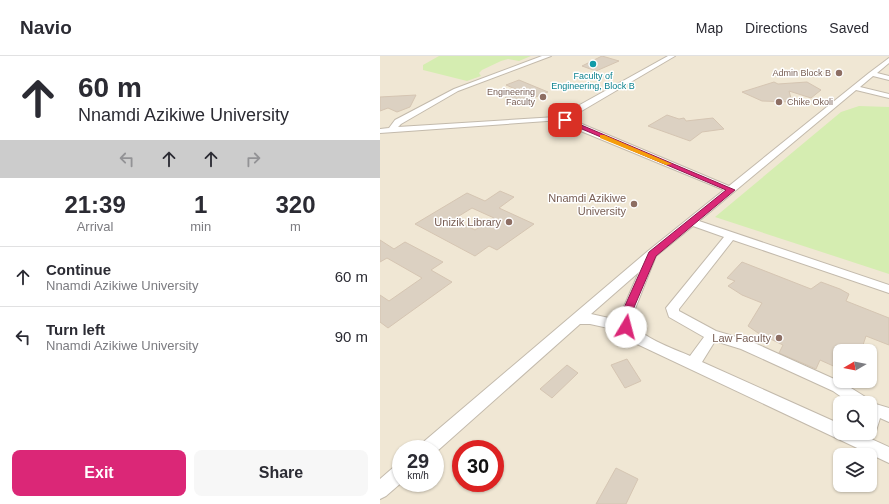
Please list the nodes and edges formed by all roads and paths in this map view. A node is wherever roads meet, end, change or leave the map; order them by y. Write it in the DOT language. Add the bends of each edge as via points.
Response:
graph roads {
  1 [pos="548,56"];
  2 [pos="672,56"];
  3 [pos="889,60"];
  4 [pos="874,72"];
  5 [pos="889,72"];
  6 [pos="889,78"];
  7 [pos="855,88"];
  8 [pos="885,93"];
  9 [pos="564,117"];
  10 [pos="392,129"];
  11 [pos="380,131"];
  12 [pos="731,190"];
  13 [pos="692,222"];
  14 [pos="731,235"];
  15 [pos="652,254"];
  16 [pos="889,289"];
  17 [pos="577,319"];
  18 [pos="626,327"];
  19 [pos="712,335"];
  20 [pos="693,364"];
  21 [pos="853,396"];
  22 [pos="833,429"];
  23 [pos="437,440"];
  24 [pos="870,440"];
  25 [pos="889,455"];
  26 [pos="392,480"];
  27 [pos="380,490"];
  1 -- 10 [label="street" via="456,90 398,122"];
  2 -- 9 [label="street"];
  3 -- 4 [label="street"];
  4 -- 5 [label="street"];
  4 -- 6 [label="street"];
  4 -- 7 [label="street"];
  7 -- 8 [label="street"];
  7 -- 12 [label="street"];
  9 -- 10 [label="street"];
  9 -- 12 [label="street"];
  10 -- 11 [label="street"];
  12 -- 13 [label="street"];
  13 -- 14 [label="street"];
  13 -- 15 [label="street"];
  14 -- 16 [label="street"];
  14 -- 19 [label="street" via="672,308 676,317"];
  15 -- 17 [label="street"];
  15 -- 18 [label="street" via="624,319"];
  17 -- 18 [label="street" via="590,319"];
  17 -- 23 [label="street"];
  18 -- 20 [label="street" via="642,340"];
  19 -- 20 [label="street"];
  19 -- 21 [label="street" via="759,351"];
  20 -- 22 [label="street"];
  24 -- 25 [label="street"];
  26 -- 27 [label="street"];
}
